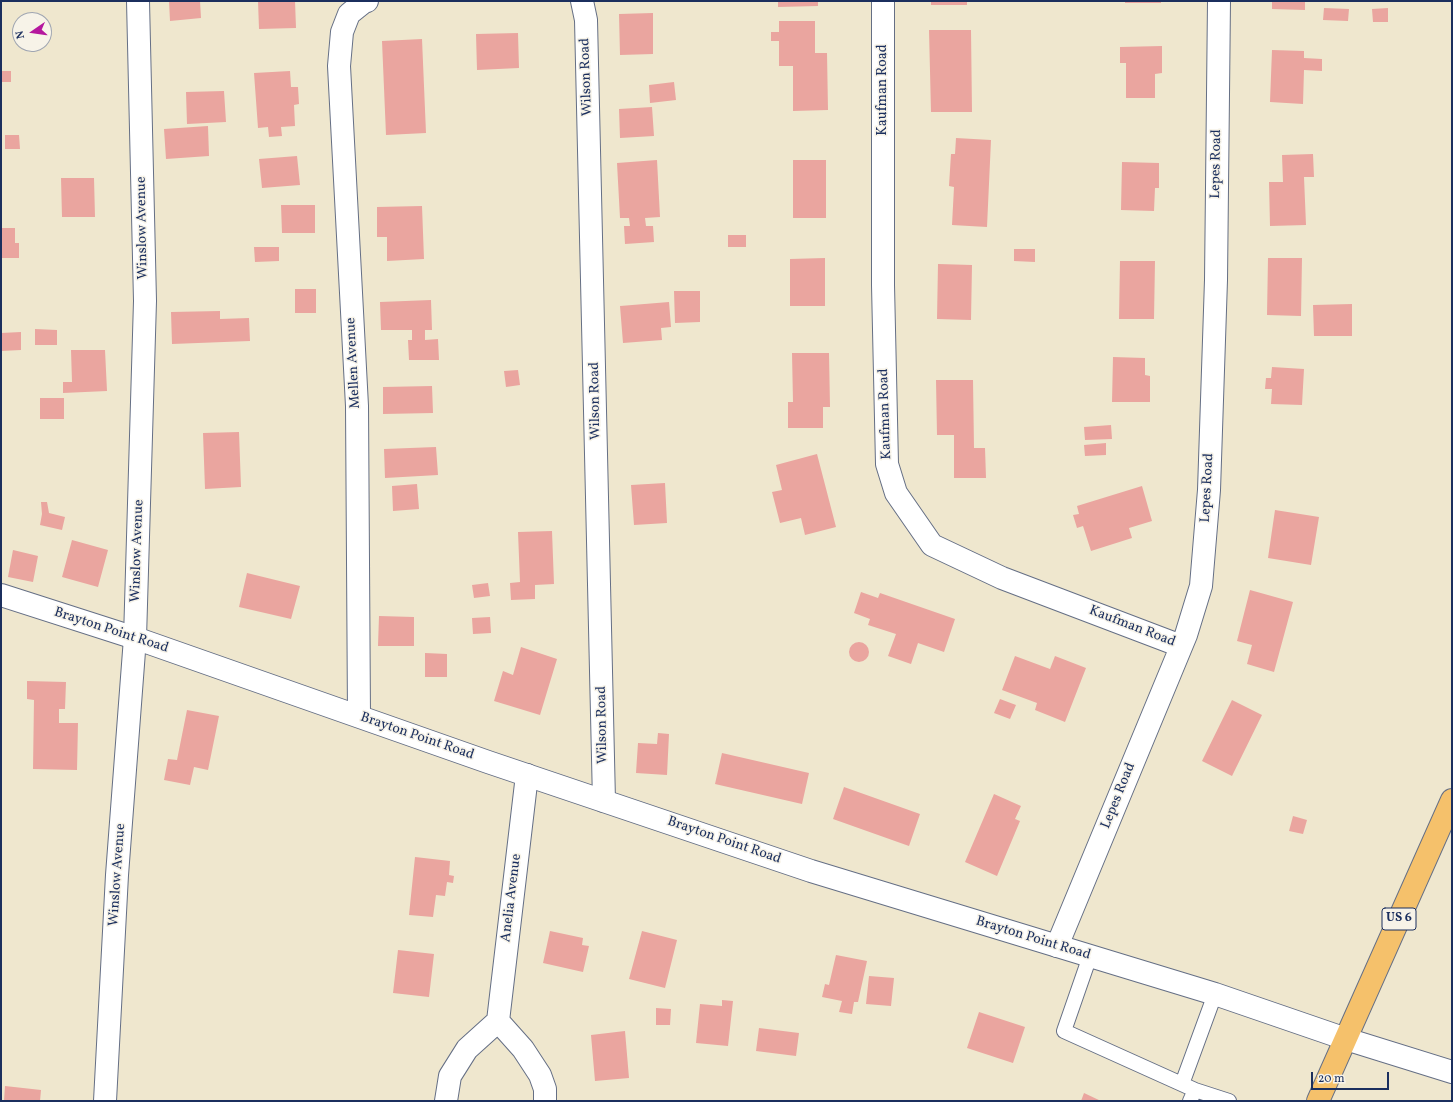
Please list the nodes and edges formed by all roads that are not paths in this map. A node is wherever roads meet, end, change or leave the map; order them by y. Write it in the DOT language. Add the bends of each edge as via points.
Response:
graph roads {
  1 [pos="138,1"];
  2 [pos="582,1"];
  3 [pos="883,1"];
  4 [pos="1218,1"];
  5 [pos="359,7"];
  6 [pos="1,595"];
  7 [pos="135,638"];
  8 [pos="1181,646"];
  9 [pos="359,716"];
  10 [pos="527,775"];
  11 [pos="1452,800"];
  12 [pos="604,801"];
  13 [pos="1057,946"];
  14 [pos="1090,956"];
  15 [pos="1215,994"];
  16 [pos="498,1021"];
  17 [pos="1346,1039"];
  18 [pos="1452,1072"];
  19 [pos="1182,1084"];
  20 [pos="1193,1096"];
  21 [pos="105,1101"];
  22 [pos="446,1101"];
  23 [pos="545,1101"];
  24 [pos="1228,1101"];
  25 [pos="1318,1101"];
  1 -- 7 [label="street, Winslow Avenue" via="145,302"];
  2 -- 12 [label="street, Wilson Road" via="586,20"];
  3 -- 8 [label="street, Kaufman Road" via="883,285 887,464 896,492 932,545 1002,578"];
  4 -- 8 [label="street, Lepes Road" via="1216,272 1209,490 1201,586"];
  5 -- 9 [label="street, Mellen Avenue" via="342,32 339,66 357,406"];
  6 -- 7 [label="street, Brayton Point Road"];
  7 -- 9 [label="street, Brayton Point Road"];
  7 -- 21 [label="street, Winslow Avenue" via="117,875"];
  8 -- 13 [label="street, Lepes Road"];
  9 -- 10 [label="street, Brayton Point Road"];
  10 -- 12 [label="street, Brayton Point Road"];
  10 -- 16 [label="street, Anelia Avenue"];
  11 -- 17 [label="main road, US 6"];
  12 -- 13 [label="street, Brayton Point Road" via="811,871"];
  13 -- 14 [label="street, Brayton Point Road"];
  14 -- 15 [label="street, Brayton Point Road"];
  14 -- 19 [label="lane" via="1064,1031"];
  15 -- 17 [label="street, Brayton Point Road"];
  15 -- 19 [label="lane"];
  16 -- 22 [label="street" via="467,1049 450,1076"];
  16 -- 23 [label="street" via="523,1050 540,1076 545,1089"];
  17 -- 18 [label="street, Brayton Point Road"];
  17 -- 25 [label="main road, US 6"];
  19 -- 20 [label="lane"];
  20 -- 24 [label="lane"];
}
